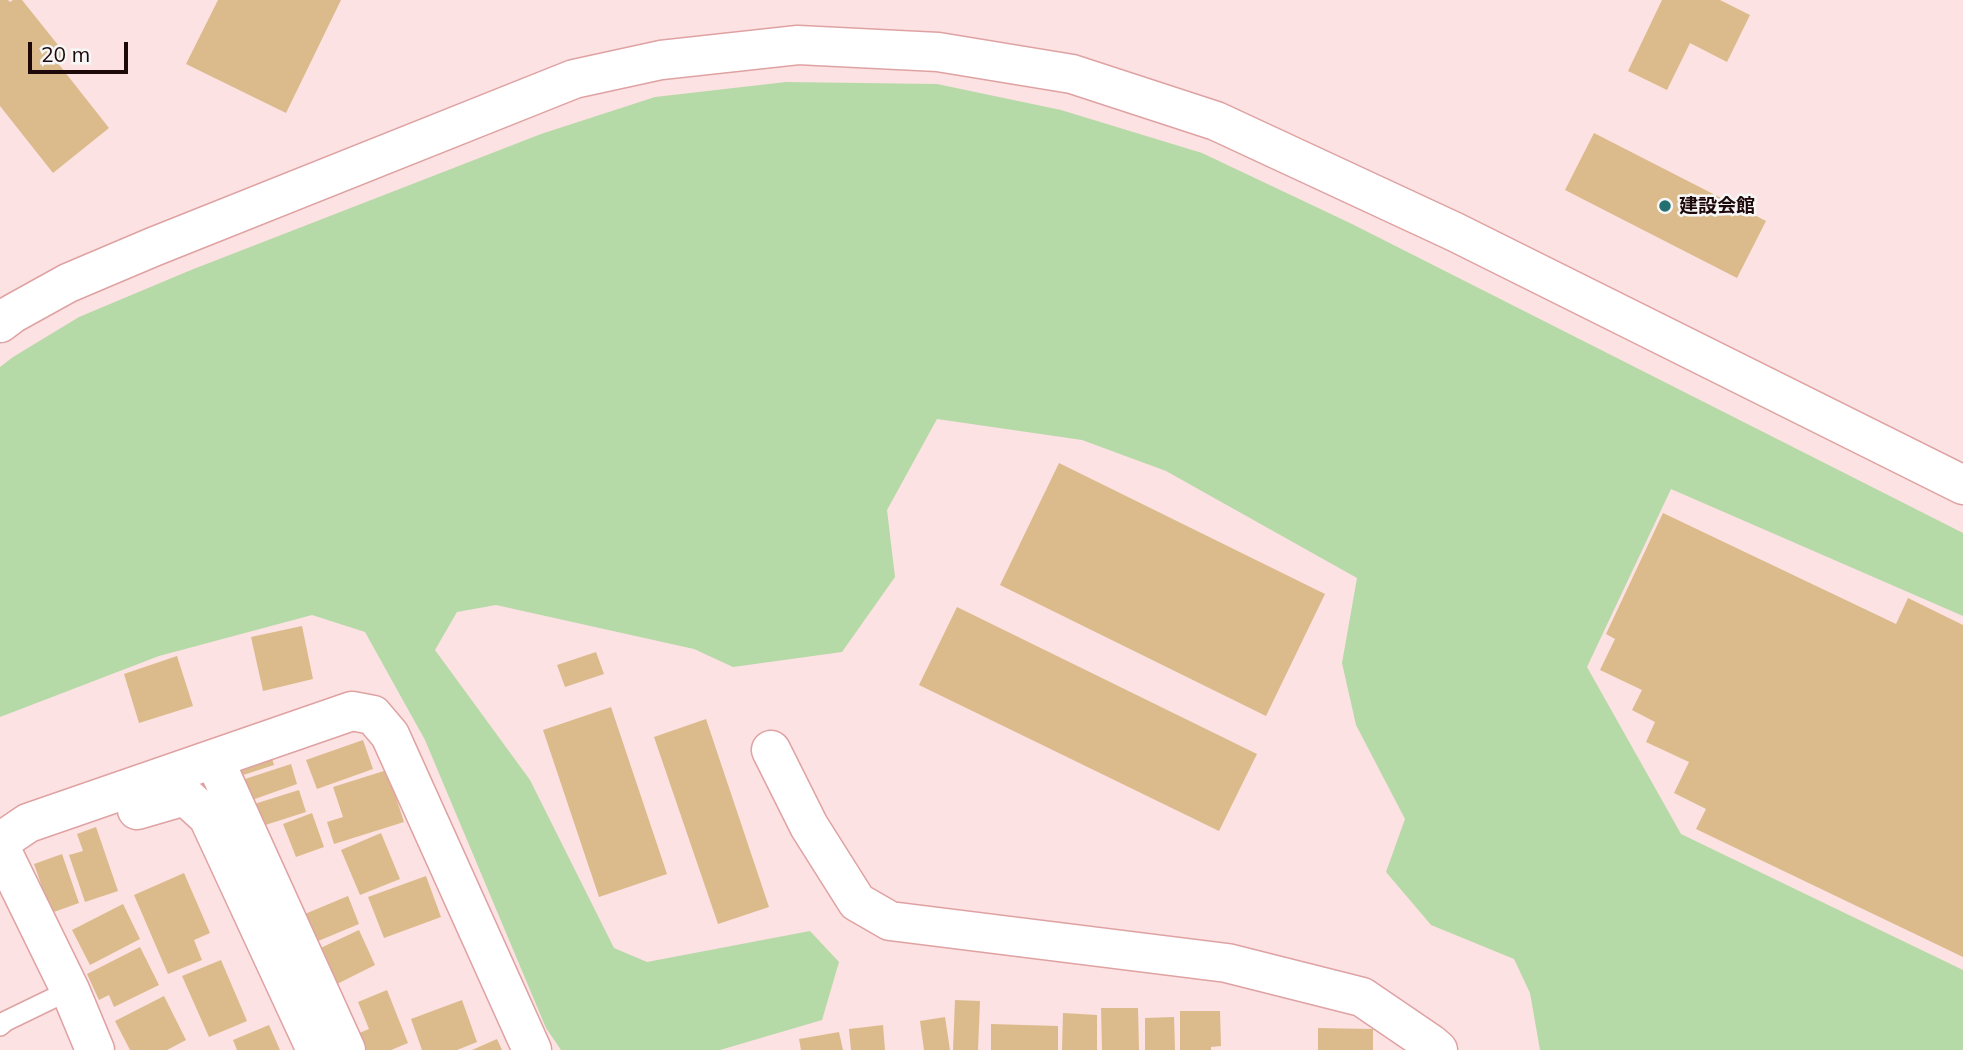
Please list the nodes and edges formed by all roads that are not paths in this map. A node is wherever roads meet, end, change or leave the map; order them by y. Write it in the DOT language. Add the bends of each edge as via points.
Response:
graph roads {
  1 [pos="0,323"];
  2 [pos="1963,485"];
  3 [pos="771,750"];
  4 [pos="214,759"];
  5 [pos="9,837"];
  6 [pos="70,990"];
  7 [pos="0,1026"];
  8 [pos="94,1050"];
  9 [pos="316,1050"];
  10 [pos="346,1050"];
  11 [pos="532,1050"];
  12 [pos="1438,1050"];
  1 -- 2 [label="street" via="80,278 574,79 661,60 797,45 938,51 1072,74 1216,121 1455,232"];
  3 -- 12 [label="street" via="809,826 857,901 890,921 1227,963 1362,997"];
  4 -- 5 [label="street"];
  4 -- 10 [label="street"];
  4 -- 11 [label="street" via="352,711 373,715 390,735"];
  5 -- 6 [label="street"];
  5 -- 9 [label="street" via="60,834 185,796 208,817"];
  6 -- 7 [label="lane"];
  6 -- 8 [label="street"];
}
